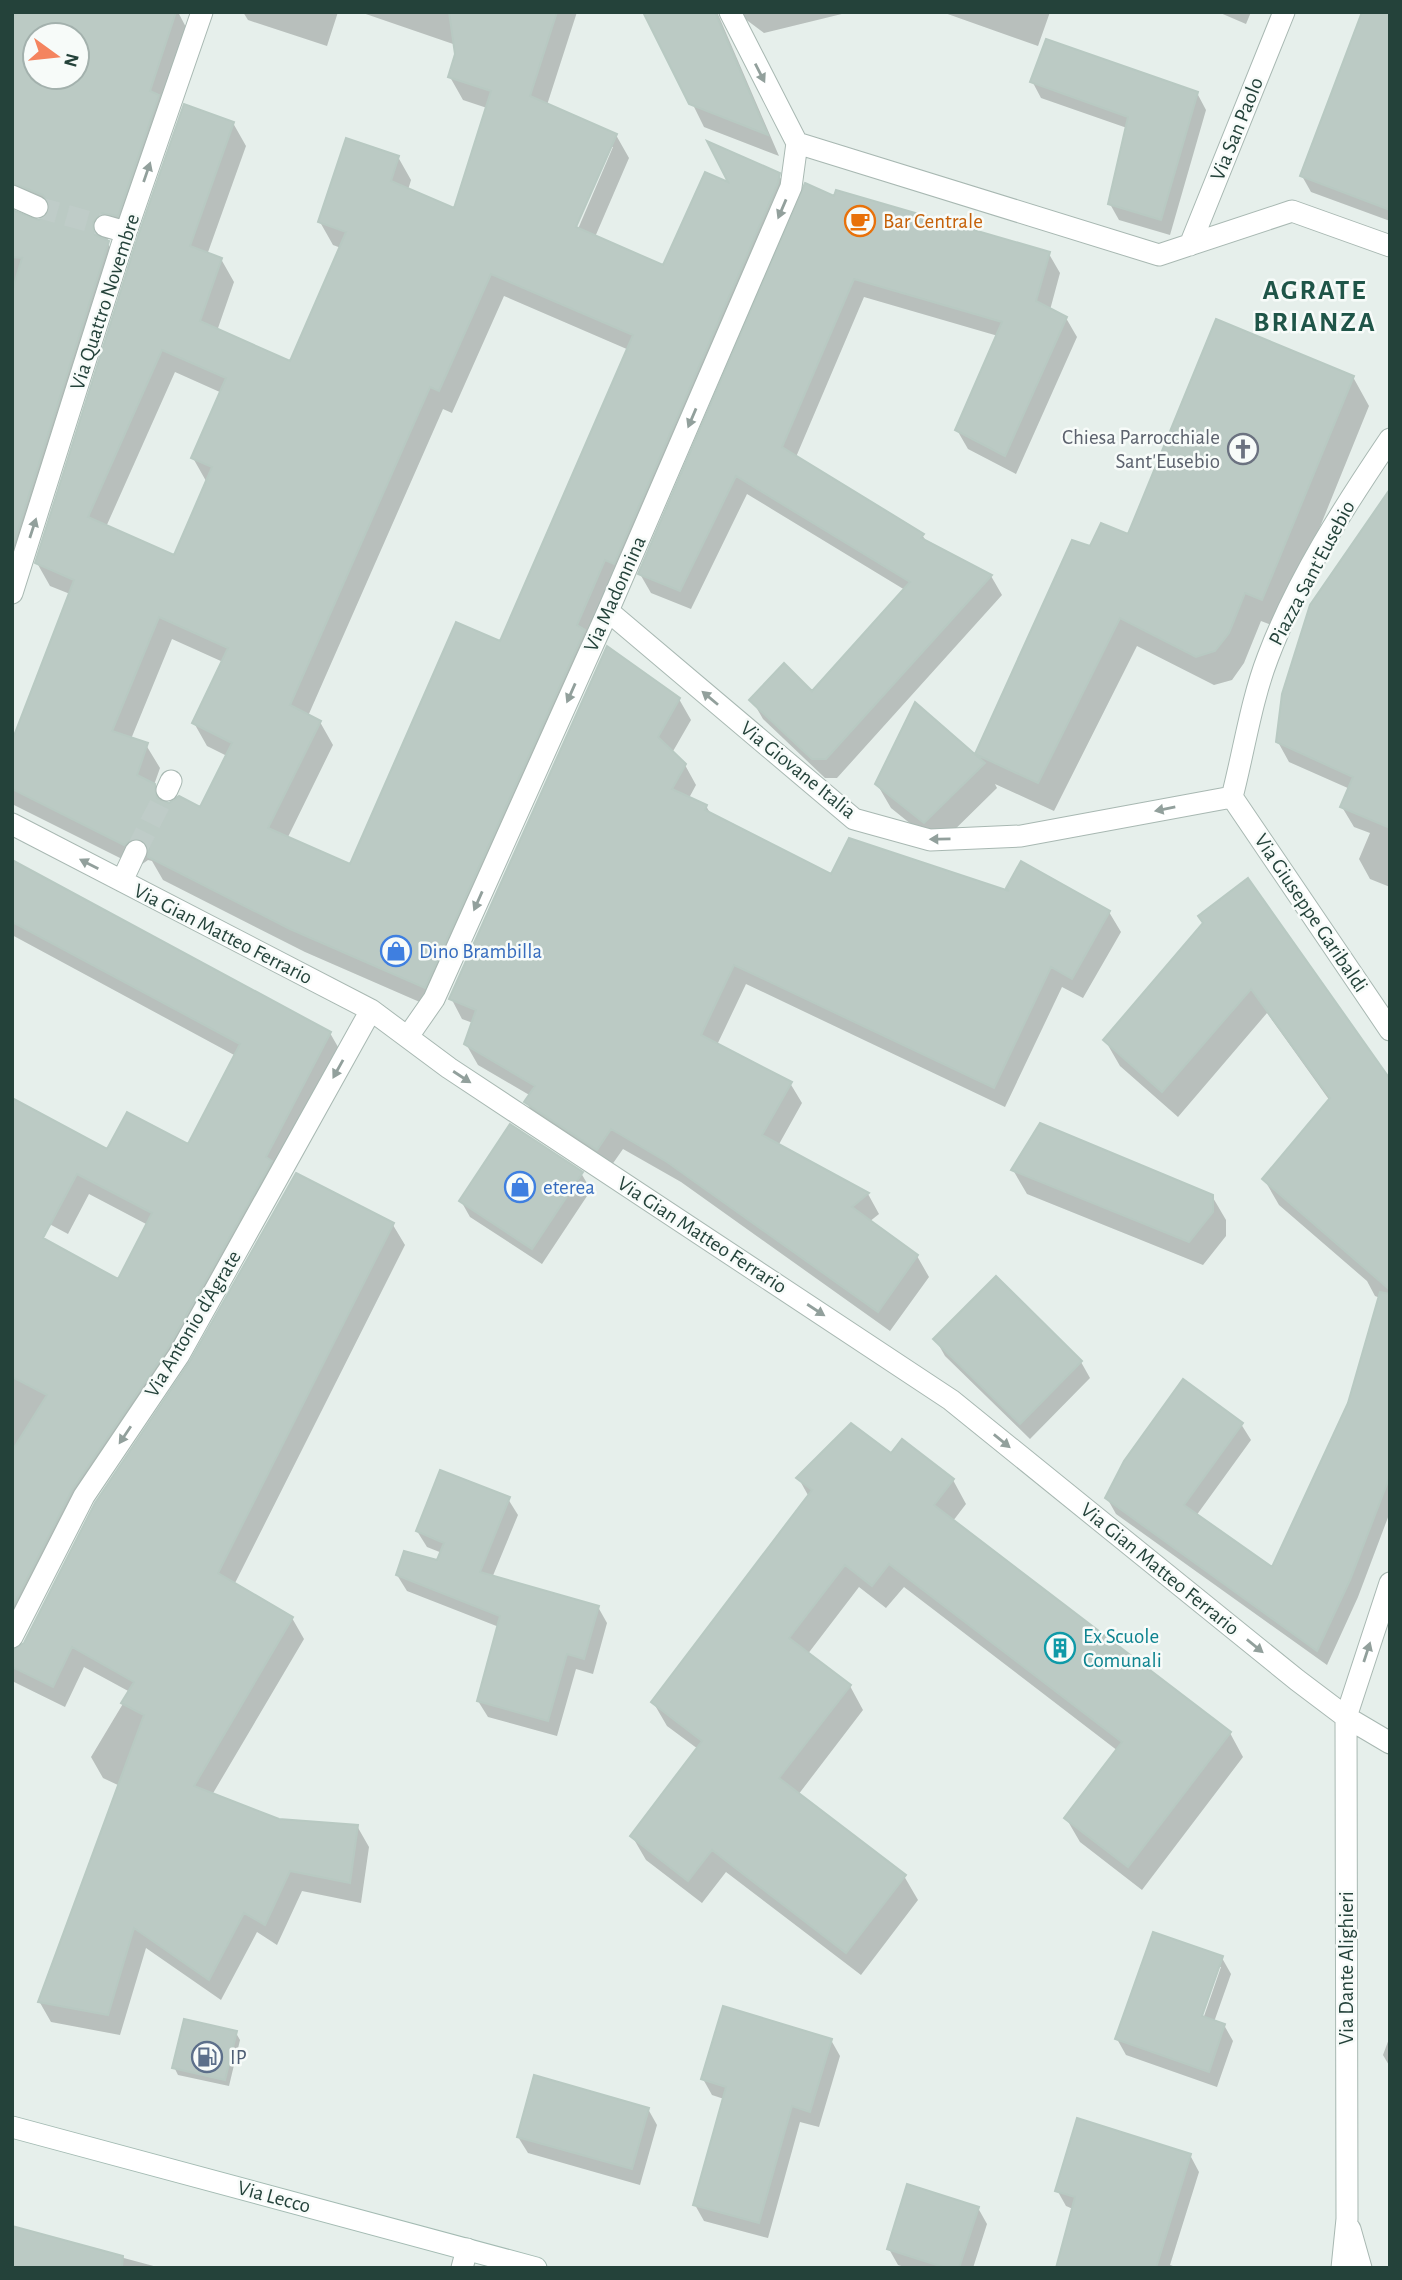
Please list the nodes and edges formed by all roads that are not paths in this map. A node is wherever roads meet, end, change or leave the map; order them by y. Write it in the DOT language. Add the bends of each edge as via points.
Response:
graph roads {
  1 [pos="202,12"];
  2 [pos="730,12"];
  3 [pos="1284,12"];
  4 [pos="797,143"];
  5 [pos="12,196"];
  6 [pos="37,207"];
  7 [pos="104,226"];
  8 [pos="126,232"];
  9 [pos="1190,245"];
  10 [pos="1390,246"];
  11 [pos="1390,439"];
  12 [pos="12,593"];
  13 [pos="608,611"];
  14 [pos="1232,797"];
  15 [pos="12,824"];
  16 [pos="136,851"];
  17 [pos="121,881"];
  18 [pos="371,1010"];
  19 [pos="1390,1030"];
  20 [pos="409,1035"];
  21 [pos="1390,1583"];
  22 [pos="12,1637"];
  23 [pos="1346,1717"];
  24 [pos="1390,1743"];
  25 [pos="12,2127"];
  26 [pos="1347,2219"];
  27 [pos="465,2258"];
  28 [pos="536,2268"];
  29 [pos="1342,2268"];
  30 [pos="1361,2268"];
  8 -- 1 [label="street, Via Quattro Novembre, one-way"];
  2 -- 4 [label="street, one-way"];
  3 -- 9 [label="street, Via San Paolo"];
  4 -- 9 [label="street" via="1159,255"];
  4 -- 13 [label="street, Via Madonnina, one-way" via="791,187"];
  5 -- 6 [label="street"];
  7 -- 8 [label="street"];
  12 -- 8 [label="street, Via Quattro Novembre, one-way"];
  9 -- 10 [label="street" via="1292,211"];
  11 -- 14 [label="street, Piazza Sant'Eusebio" via="1296,596 1267,659"];
  14 -- 13 [label="street, Via Giovane Italia, one-way" via="1021,836 930,840 853,819"];
  13 -- 20 [label="street, Via Madonnina, one-way" via="434,999"];
  14 -- 19 [label="street, Via Giuseppe Garibaldi"];
  17 -- 15 [label="street, Via Gian Matteo Ferrario, one-way"];
  16 -- 17 [label="street"];
  17 -- 18 [label="street, Via Gian Matteo Ferrario"];
  18 -- 20 [label="street, Via Gian Matteo Ferrario"];
  18 -- 22 [label="street, Via Antonio d'Agrate, one-way" via="179,1355 84,1496"];
  20 -- 23 [label="street, Via Gian Matteo Ferrario, one-way" via="449,1068 951,1400"];
  23 -- 21 [label="street, one-way"];
  23 -- 24 [label="street, Via Gian Matteo Ferrario"];
  23 -- 26 [label="street, Via Dante Alighieri"];
  25 -- 27 [label="street, Via Lecco"];
  26 -- 29 [label="street, Via Dante Alighieri"];
  26 -- 30 [label="street, Via Dante Alighieri"];
  27 -- 28 [label="street, Via Lecco"];
}
